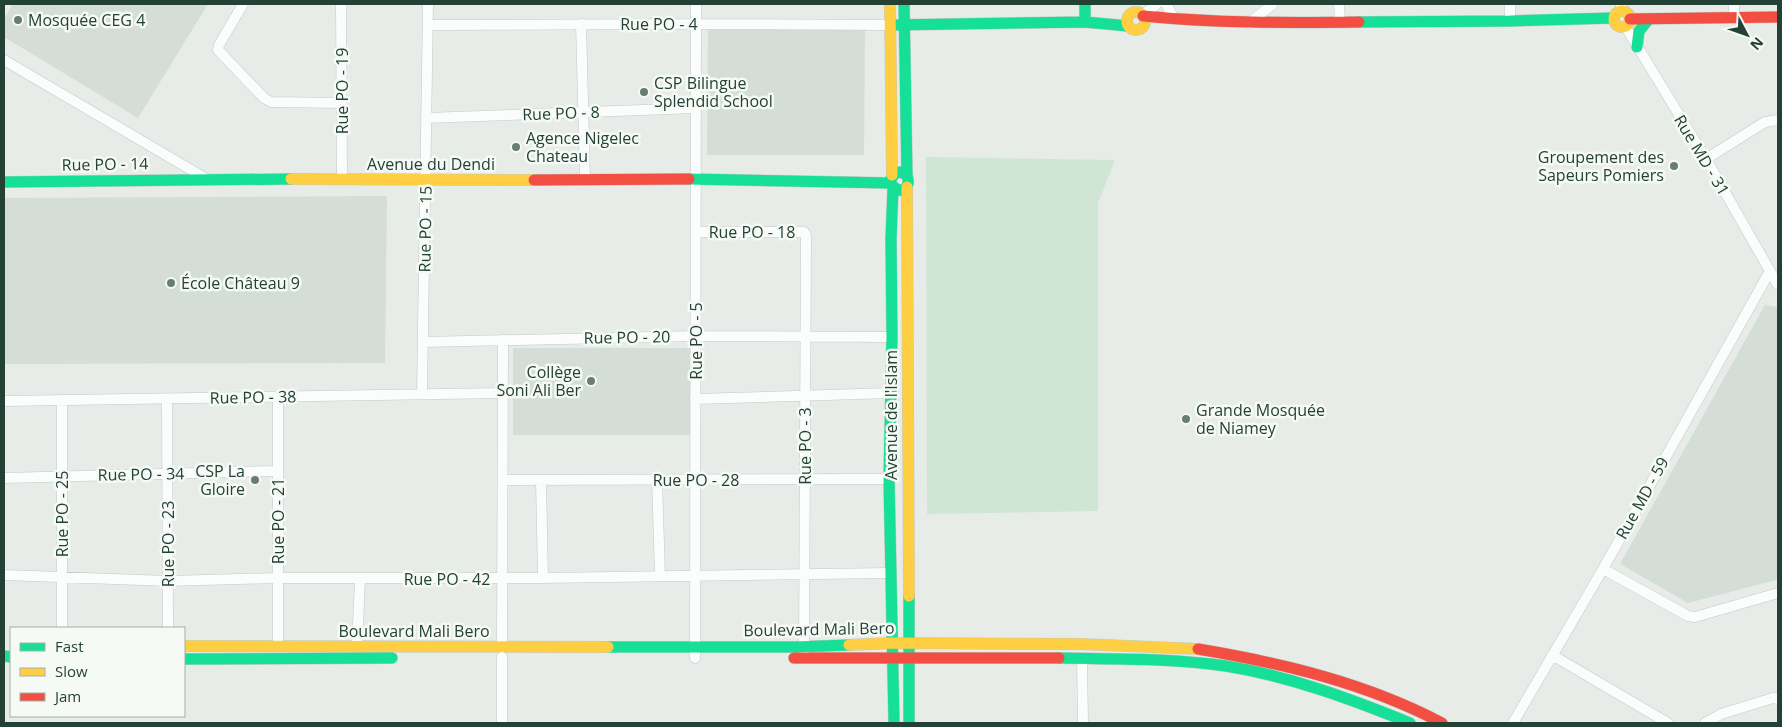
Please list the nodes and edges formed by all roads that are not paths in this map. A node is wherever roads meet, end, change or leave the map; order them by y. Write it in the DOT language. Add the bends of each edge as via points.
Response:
graph roads {
  1 [pos="243,4"];
  2 [pos="341,4"];
  3 [pos="428,4"];
  4 [pos="696,4"];
  5 [pos="890,4"];
  6 [pos="904,4"];
  7 [pos="1085,4"];
  8 [pos="1157,4"];
  9 [pos="1166,4"];
  10 [pos="1273,4"];
  11 [pos="1339,4"];
  12 [pos="1510,4"];
  13 [pos="1734,4"];
  14 [pos="1619,11"];
  15 [pos="1137,15"];
  16 [pos="1734,17"];
  17 [pos="1778,17"];
  18 [pos="1174,18"];
  19 [pos="1649,19"];
  20 [pos="1192,21"];
  21 [pos="1510,21"];
  22 [pos="1085,22"];
  23 [pos="1340,22"];
  24 [pos="1249,23"];
  25 [pos="1628,23"];
  26 [pos="581,24"];
  27 [pos="696,24"];
  28 [pos="428,25"];
  29 [pos="891,25"];
  30 [pos="904,25"];
  31 [pos="1637,47"];
  32 [pos="4,60"];
  33 [pos="341,103"];
  34 [pos="696,108"];
  35 [pos="584,112"];
  36 [pos="426,118"];
  37 [pos="1778,120"];
  38 [pos="1706,159"];
  39 [pos="907,175"];
  40 [pos="206,179"];
  41 [pos="696,179"];
  42 [pos="342,180"];
  43 [pos="425,180"];
  44 [pos="585,180"];
  45 [pos="4,182"];
  46 [pos="892,182"];
  47 [pos="907,187"];
  48 [pos="696,232"];
  49 [pos="806,235"];
  50 [pos="1770,271"];
  51 [pos="1778,285"];
  52 [pos="696,336"];
  53 [pos="806,336"];
  54 [pos="892,338"];
  55 [pos="502,340"];
  56 [pos="423,342"];
  57 [pos="503,393"];
  58 [pos="891,393"];
  59 [pos="422,394"];
  60 [pos="278,396"];
  61 [pos="806,396"];
  62 [pos="168,399"];
  63 [pos="696,399"];
  64 [pos="62,400"];
  65 [pos="4,401"];
  66 [pos="278,471"];
  67 [pos="168,474"];
  68 [pos="62,476"];
  69 [pos="4,478"];
  70 [pos="502,480"];
  71 [pos="541,480"];
  72 [pos="657,480"];
  73 [pos="695,480"];
  74 [pos="805,480"];
  75 [pos="889,480"];
  76 [pos="1603,568"];
  77 [pos="890,573"];
  78 [pos="4,574"];
  79 [pos="804,574"];
  80 [pos="62,576"];
  81 [pos="660,576"];
  82 [pos="695,576"];
  83 [pos="278,578"];
  84 [pos="502,578"];
  85 [pos="543,578"];
  86 [pos="360,580"];
  87 [pos="168,581"];
  88 [pos="1778,593"];
  89 [pos="62,627"];
  90 [pos="168,627"];
  91 [pos="892,643"];
  92 [pos="908,643"];
  93 [pos="1119,645"];
  94 [pos="185,646"];
  95 [pos="278,646"];
  96 [pos="357,646"];
  97 [pos="502,652"];
  98 [pos="695,652"];
  99 [pos="804,652"];
  100 [pos="1552,654"];
  101 [pos="909,657"];
  102 [pos="892,658"];
  103 [pos="1082,658"];
  104 [pos="185,659"];
  105 [pos="1118,660"];
  106 [pos="1778,699"];
  107 [pos="502,723"];
  108 [pos="894,723"];
  109 [pos="909,723"];
  110 [pos="1083,723"];
  111 [pos="1410,723"];
  112 [pos="1442,723"];
  113 [pos="1513,723"];
  114 [pos="1668,723"];
  115 [pos="1705,723"];
  1 -- 33 [label="street" via="218,50 264,98 271,102"];
  2 -- 33 [label="street, Rue PO - 19"];
  3 -- 28 [label="street, Rue PO - 15"];
  4 -- 27 [label="street, Rue PO - 5"];
  5 -- 29 [label="main road, Avenue de l'Islam"];
  6 -- 30 [label="main road"];
  7 -- 22 [label="main road"];
  8 -- 15 [label="street"];
  9 -- 18 [label="street"];
  10 -- 24 [label="street"];
  11 -- 23 [label="street"];
  12 -- 21 [label="street"];
  13 -- 16 [label="street"];
  14 -- 21 [label="main road"];
  14 -- 25 [label="main road" via="1617,26"];
  15 -- 18 [label="main road"];
  15 -- 20 [label="main road"];
  15 -- 22 [label="main road"];
  16 -- 17 [label="main road"];
  16 -- 19 [label="main road"];
  18 -- 20 [label="main road"];
  19 -- 25 [label="main road"];
  19 -- 31 [label="main road" via="1638,32"];
  20 -- 24 [label="main road"];
  21 -- 23 [label="main road"];
  22 -- 30 [label="main road"];
  23 -- 24 [label="main road"];
  25 -- 31 [label="street, Rue MD - 31"];
  26 -- 27 [label="street, Rue PO - 4"];
  26 -- 28 [label="street, Rue PO - 4"];
  26 -- 35 [label="street"];
  27 -- 29 [label="street, Rue PO - 4"];
  27 -- 34 [label="street, Rue PO - 5"];
  28 -- 36 [label="street, Rue PO - 15"];
  29 -- 30 [label="main road"];
  29 -- 46 [label="main road, Avenue de l'Islam"];
  30 -- 39 [label="main road"];
  31 -- 38 [label="street, Rue MD - 31"];
  32 -- 40 [label="street"];
  33 -- 42 [label="street, Rue PO - 19"];
  34 -- 35 [label="street, Rue PO - 8"];
  34 -- 41 [label="street, Rue PO - 5"];
  35 -- 36 [label="street, Rue PO - 8"];
  35 -- 44 [label="street"];
  36 -- 43 [label="street, Rue PO - 15"];
  37 -- 38 [label="street" via="1765,122"];
  38 -- 50 [label="street, Rue MD - 31"];
  39 -- 46 [label="main road" via="900,172"];
  39 -- 47 [label="main road"];
  40 -- 42 [label="main road, Avenue du Dendi"];
  40 -- 45 [label="main road, Rue PO - 14"];
  41 -- 44 [label="main road, Avenue du Dendi"];
  41 -- 46 [label="main road, Avenue du Dendi"];
  41 -- 48 [label="street, Rue PO - 5"];
  42 -- 43 [label="main road, Avenue du Dendi"];
  43 -- 44 [label="main road, Avenue du Dendi"];
  43 -- 56 [label="street, Rue PO - 15"];
  46 -- 47 [label="main road" via="899,191"];
  46 -- 54 [label="main road, Avenue de l'Islam"];
  47 -- 92 [label="main road, Avenue de l'Islam"];
  48 -- 49 [label="street, Rue PO - 18" via="804,232"];
  48 -- 52 [label="street, Rue PO - 5"];
  49 -- 53 [label="street, Rue PO - 3"];
  50 -- 51 [label="street, Rue MD - 31"];
  50 -- 76 [label="street, Rue MD - 59"];
  52 -- 53 [label="street, Rue PO - 20"];
  52 -- 55 [label="street, Rue PO - 20"];
  52 -- 63 [label="street, Rue PO - 5"];
  53 -- 54 [label="street, Rue PO - 20"];
  53 -- 61 [label="street, Rue PO - 3"];
  54 -- 58 [label="main road, Avenue de l'Islam"];
  55 -- 56 [label="street, Rue PO - 20"];
  55 -- 57 [label="street"];
  56 -- 59 [label="street, Rue PO - 15"];
  57 -- 59 [label="street, Rue PO - 38"];
  57 -- 70 [label="street"];
  58 -- 61 [label="street"];
  58 -- 75 [label="main road, Avenue de l'Islam"];
  59 -- 60 [label="street, Rue PO - 38"];
  60 -- 62 [label="street, Rue PO - 38"];
  60 -- 66 [label="street, Rue PO - 21"];
  61 -- 63 [label="street"];
  61 -- 74 [label="street, Rue PO - 3"];
  62 -- 64 [label="street, Rue PO - 38"];
  62 -- 67 [label="street, Rue PO - 23"];
  63 -- 73 [label="street, Rue PO - 5"];
  64 -- 65 [label="street, Rue PO - 38"];
  64 -- 68 [label="street, Rue PO - 25"];
  66 -- 67 [label="street, Rue PO - 34"];
  66 -- 83 [label="street, Rue PO - 21"];
  67 -- 68 [label="street, Rue PO - 34"];
  67 -- 87 [label="street, Rue PO - 23"];
  68 -- 69 [label="street, Rue PO - 34"];
  68 -- 80 [label="street, Rue PO - 25"];
  70 -- 71 [label="street, Rue PO - 28"];
  70 -- 84 [label="street"];
  71 -- 72 [label="street, Rue PO - 28"];
  71 -- 85 [label="street"];
  72 -- 73 [label="street, Rue PO - 28"];
  72 -- 81 [label="street"];
  73 -- 74 [label="street, Rue PO - 28"];
  73 -- 82 [label="street, Rue PO - 5"];
  74 -- 75 [label="street, Rue PO - 28"];
  74 -- 79 [label="street, Rue PO - 3"];
  75 -- 77 [label="main road, Avenue de l'Islam"];
  76 -- 88 [label="street" via="1688,616"];
  76 -- 100 [label="street, Rue MD - 59"];
  77 -- 79 [label="street, Rue PO - 42"];
  77 -- 91 [label="main road, Avenue de l'Islam"];
  78 -- 80 [label="street, Rue PO - 42"];
  79 -- 82 [label="street, Rue PO - 42"];
  79 -- 99 [label="street, Rue PO - 3"];
  80 -- 87 [label="street, Rue PO - 42"];
  80 -- 89 [label="street, Rue PO - 25"];
  81 -- 82 [label="street, Rue PO - 42"];
  81 -- 85 [label="street, Rue PO - 42"];
  82 -- 98 [label="street, Rue PO - 5"];
  83 -- 86 [label="street, Rue PO - 42"];
  83 -- 87 [label="street, Rue PO - 42"];
  83 -- 95 [label="street, Rue PO - 21"];
  84 -- 85 [label="street, Rue PO - 42"];
  84 -- 86 [label="street, Rue PO - 42"];
  84 -- 97 [label="street"];
  86 -- 96 [label="street"];
  87 -- 90 [label="street, Rue PO - 23"];
  91 -- 92 [label="main road, Boulevard Mali Bero"];
  91 -- 99 [label="main road, Boulevard Mali Bero"];
  91 -- 102 [label="main road, Avenue de l'Islam"];
  92 -- 93 [label="main road, Boulevard Mali Bero"];
  92 -- 101 [label="main road, Avenue de l'Islam"];
  93 -- 105 [label="main road"];
  93 -- 112 [label="main road, Boulevard Mali Bero" via="1194,648 1267,661 1320,674 1378,694"];
  94 -- 95 [label="main road, Boulevard Mali Bero"];
  95 -- 96 [label="main road, Boulevard Mali Bero"];
  96 -- 97 [label="main road, Boulevard Mali Bero"];
  97 -- 98 [label="main road, Boulevard Mali Bero"];
  97 -- 104 [label="main road, Boulevard Mali Bero"];
  97 -- 107 [label="street"];
  98 -- 99 [label="main road, Boulevard Mali Bero"];
  99 -- 102 [label="main road, Boulevard Mali Bero"];
  100 -- 113 [label="street, Rue MD - 59"];
  100 -- 114 [label="street"];
  101 -- 102 [label="main road, Boulevard Mali Bero"];
  101 -- 103 [label="main road, Boulevard Mali Bero"];
  101 -- 109 [label="main road, Avenue de l'Islam"];
  102 -- 108 [label="main road, Avenue de l'Islam"];
  103 -- 105 [label="main road, Boulevard Mali Bero"];
  103 -- 110 [label="street"];
  105 -- 111 [label="main road, Boulevard Mali Bero" via="1200,663 1255,672 1317,689"];
  106 -- 115 [label="street" via="1721,714"];
}
